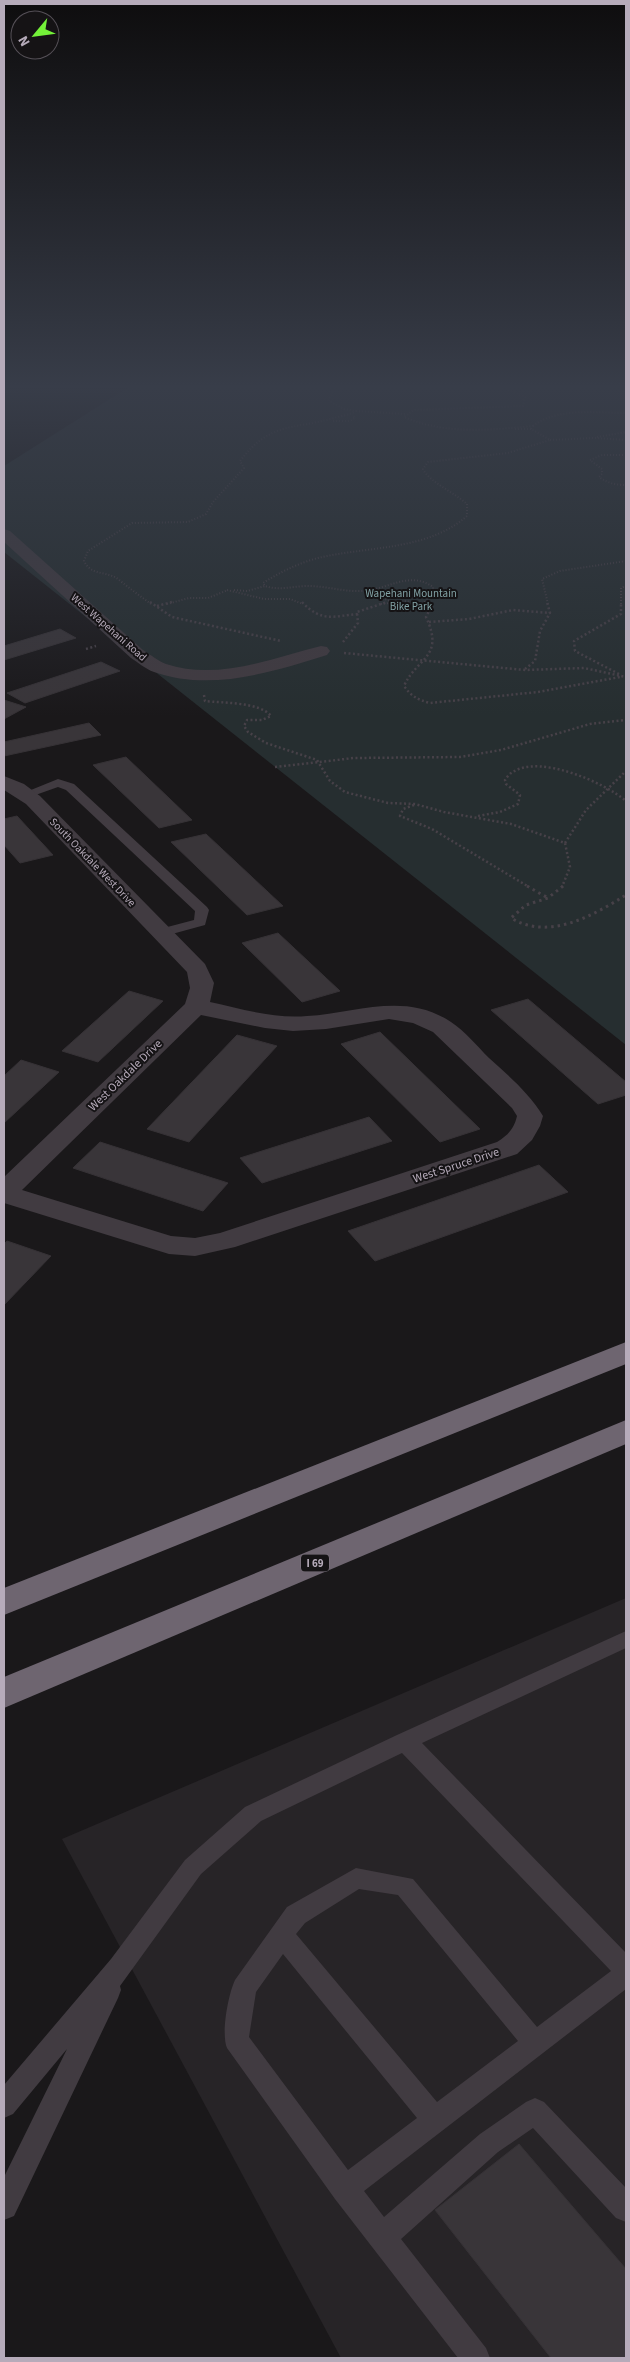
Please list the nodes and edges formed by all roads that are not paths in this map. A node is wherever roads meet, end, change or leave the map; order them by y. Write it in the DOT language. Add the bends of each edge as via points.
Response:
graph roads {
  1 [pos="4,534"];
  2 [pos="321,651"];
  3 [pos="4,782"];
  4 [pos="26,794"];
  5 [pos="4,801"];
  6 [pos="169,940"];
  7 [pos="196,1007"];
  8 [pos="4,1193"];
  9 [pos="626,1352"];
  10 [pos="626,1432"];
  11 [pos="4,1602"];
  12 [pos="626,1639"];
  13 [pos="4,1694"];
  14 [pos="405,1740"];
  15 [pos="282,1935"];
  16 [pos="120,1968"];
  17 [pos="626,1972"];
  18 [pos="535,2043"];
  19 [pos="4,2104"];
  20 [pos="435,2120"];
  21 [pos="345,2189"];
  22 [pos="4,2206"];
  23 [pos="626,2208"];
  24 [pos="382,2237"];
  25 [pos="476,2358"];
  1 -- 2 [label="street, West Wapehani Road" via="137,654 159,668 197,674 251,671"];
  3 -- 4 [label="street, South Oakdale West Drive"];
  4 -- 5 [label="street"];
  4 -- 6 [label="street, South Oakdale West Drive"];
  4 -- 6 [label="lane" via="58,783 70,787 202,910 200,922"];
  6 -- 7 [label="street, West Oakdale Drive" via="203,979 203,992"];
  7 -- 8 [label="street, West Oakdale Drive"];
  7 -- 8 [label="street, West Spruce Drive" via="304,1024 386,1010 426,1018 442,1027 523,1104 530,1116 528,1128 507,1148 225,1241 195,1247 142,1238"];
  9 -- 11 [label="highway"];
  10 -- 13 [label="highway, I 69"];
  12 -- 14 [label="lane"];
  14 -- 16 [label="lane" via="253,1814 193,1867"];
  14 -- 17 [label="lane"];
  15 -- 18 [label="lane" via="296,1915 356,1878 405,1886"];
  15 -- 20 [label="lane"];
  15 -- 21 [label="lane" via="244,1988 236,2040"];
  16 -- 19 [label="lane"];
  16 -- 22 [label="lane"];
  17 -- 18 [label="lane"];
  18 -- 20 [label="lane"];
  20 -- 21 [label="lane"];
  21 -- 24 [label="lane"];
  23 -- 24 [label="lane" via="535,2110 489,2143"];
  24 -- 25 [label="lane"];
}
